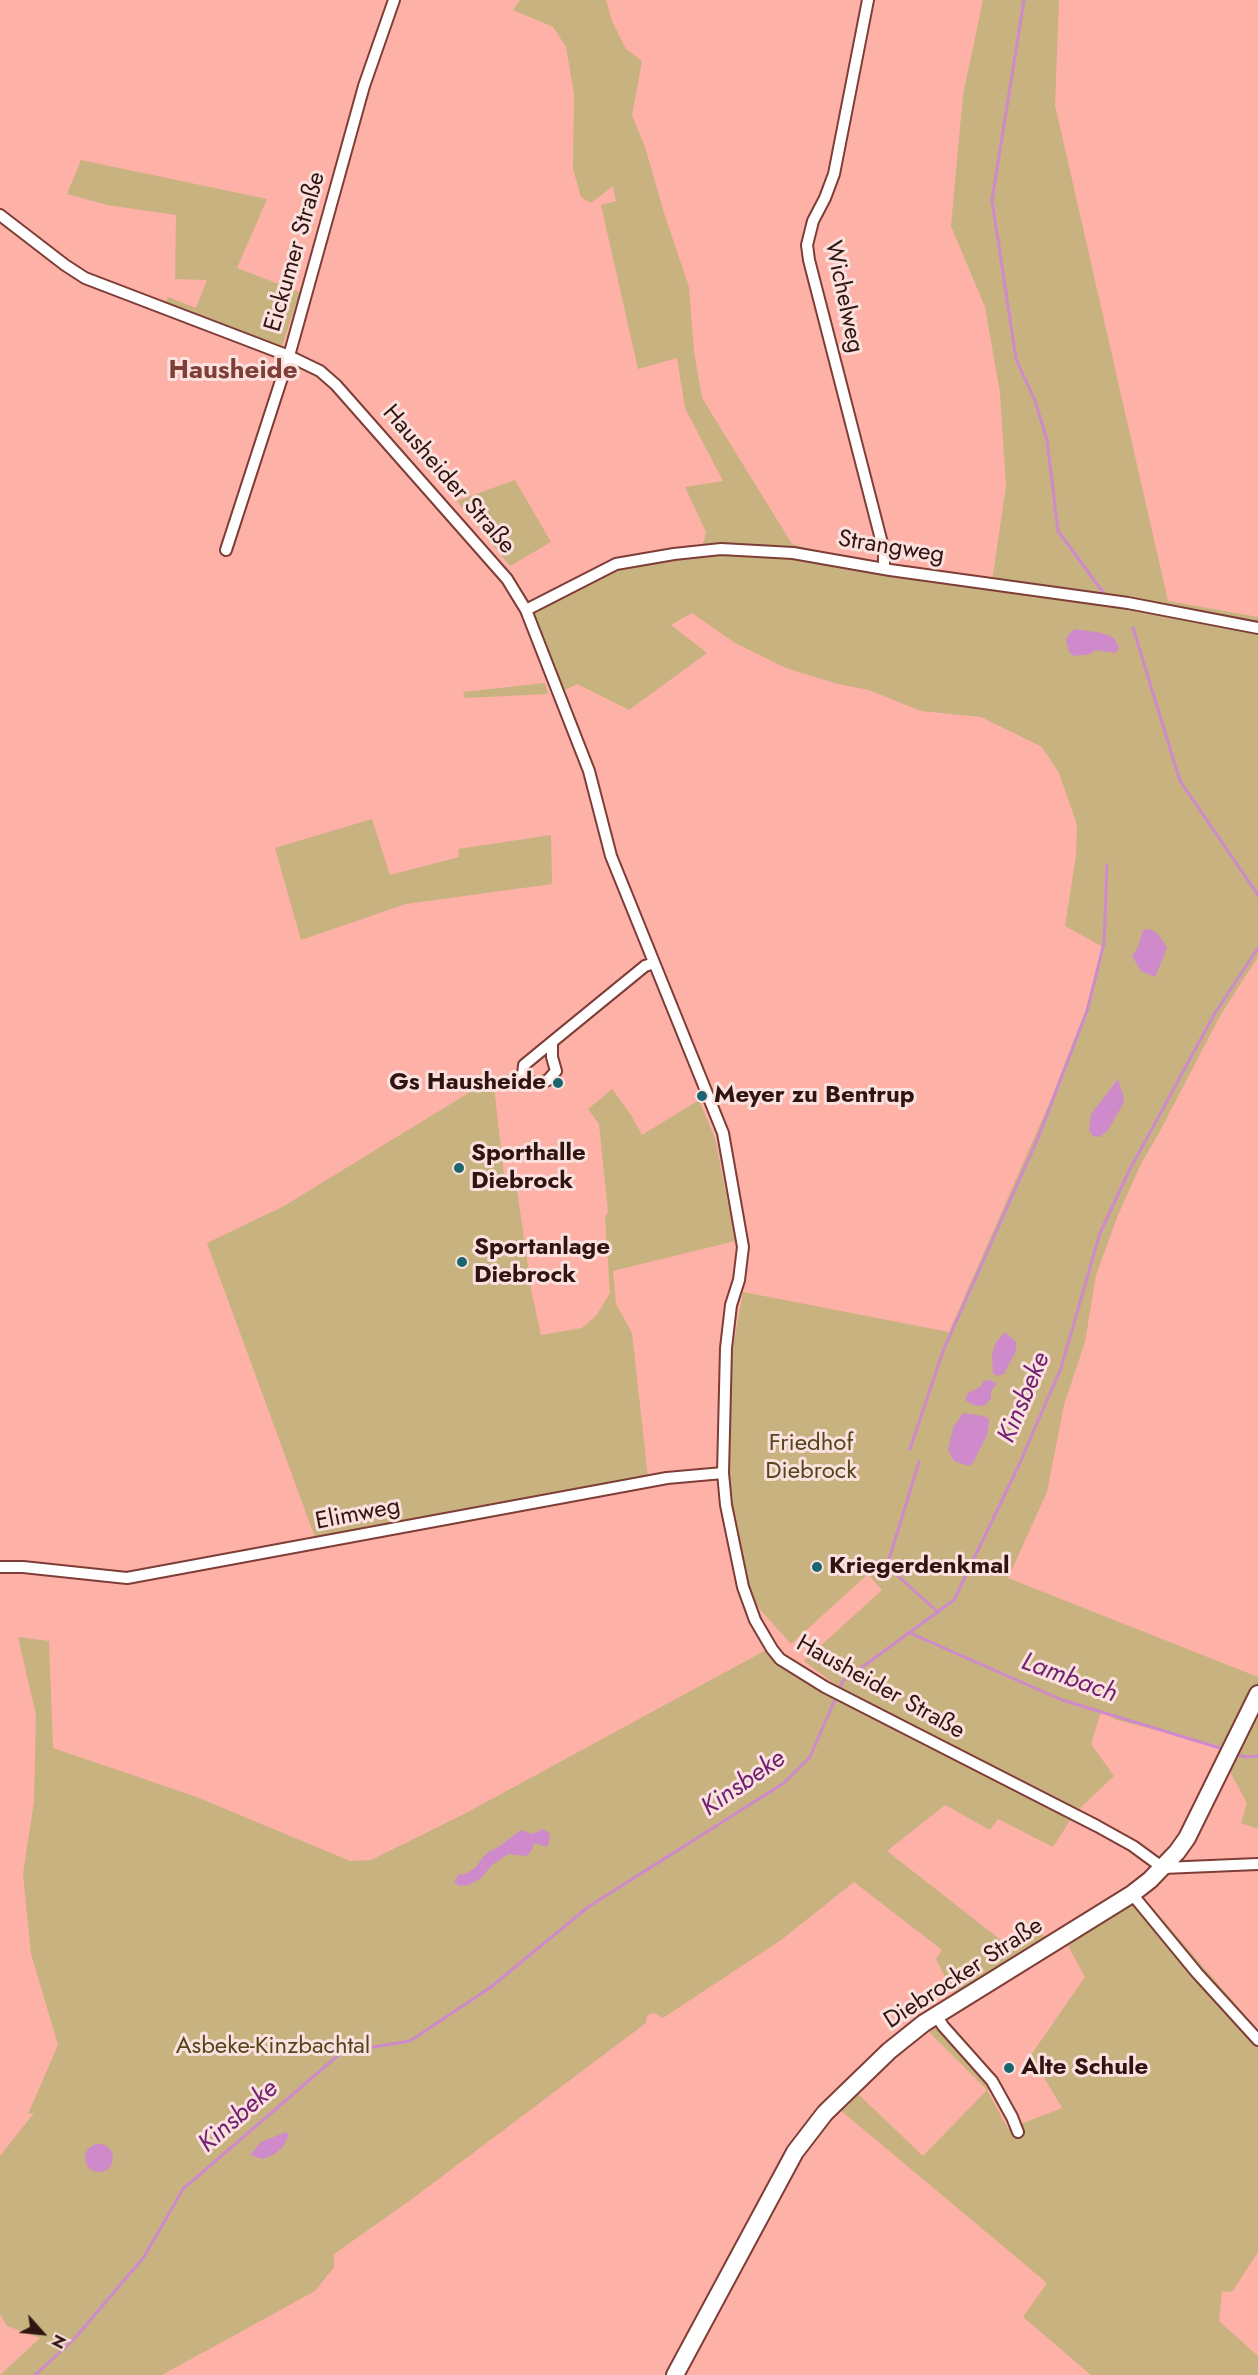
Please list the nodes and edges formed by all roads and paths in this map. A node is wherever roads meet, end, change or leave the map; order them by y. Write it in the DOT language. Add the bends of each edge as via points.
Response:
graph roads {
  1 [pos="394,0"];
  2 [pos="868,0"];
  3 [pos="0,215"];
  4 [pos="289,356"];
  5 [pos="226,550"];
  6 [pos="884,569"];
  7 [pos="526,610"];
  8 [pos="1258,628"];
  9 [pos="654,963"];
  10 [pos="552,1042"];
  11 [pos="723,1473"];
  12 [pos="0,1566"];
  13 [pos="1258,1694"];
  14 [pos="1258,1864"];
  15 [pos="1163,1868"];
  16 [pos="1132,1894"];
  17 [pos="936,2015"];
  18 [pos="1258,2040"];
  19 [pos="1017,2132"];
  20 [pos="675,2375"];
  1 -- 4 [label="street, Eickumer Straße" via="364,86"];
  2 -- 6 [label="street, Wichelweg" via="834,174 807,245 884,551"];
  3 -- 4 [label="street, Hausheider Straße" via="85,278"];
  4 -- 5 [label="street, Eickumer Straße"];
  4 -- 7 [label="street, Hausheider Straße" via="336,384 507,579"];
  6 -- 7 [label="street, Strangweg" via="794,553 721,549 674,554 616,564"];
  6 -- 8 [label="street, Strangweg" via="1128,603"];
  7 -- 9 [label="street, Hausheider Straße" via="589,771 611,856"];
  9 -- 10 [label="street" via="645,966"];
  9 -- 11 [label="street, Hausheider Straße" via="723,1133 740,1227 742,1262 726,1348"];
  11 -- 12 [label="street, Elimweg" via="666,1478 127,1578"];
  11 -- 15 [label="street, Hausheider Straße" via="743,1587 755,1620 780,1659 825,1687 1090,1822"];
  13 -- 15 [label="main road, Diebrocker Straße" via="1187,1838"];
  14 -- 15 [label="street"];
  15 -- 16 [label="main road, Diebrocker Straße"];
  16 -- 17 [label="main road, Diebrocker Straße"];
  16 -- 18 [label="street"];
  17 -- 19 [label="street" via="992,2081"];
  17 -- 20 [label="main road, Diebrocker Straße" via="889,2051 807,2134"];
}
